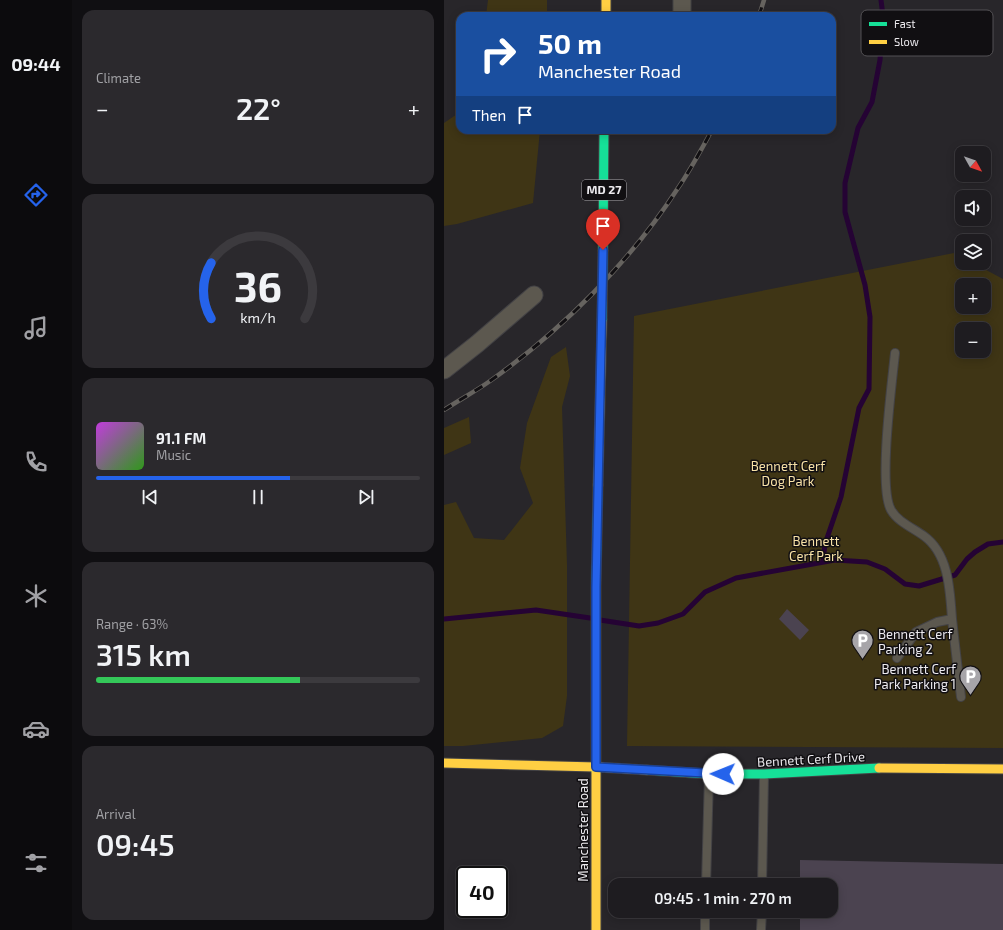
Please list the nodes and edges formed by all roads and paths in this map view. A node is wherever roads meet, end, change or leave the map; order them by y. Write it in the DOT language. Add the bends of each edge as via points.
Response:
graph roads {
  1 [pos="606,0"];
  2 [pos="682,0"];
  3 [pos="606,12"];
  4 [pos="682,12"];
  5 [pos="604,134"];
  6 [pos="534,295"];
  7 [pos="895,353"];
  8 [pos="444,370"];
  9 [pos="952,619"];
  10 [pos="897,658"];
  11 [pos="961,697"];
  12 [pos="444,762"];
  13 [pos="596,767"];
  14 [pos="1003,769"];
  15 [pos="709,774"];
  16 [pos="764,774"];
  17 [pos="706,878"];
  18 [pos="762,878"];
  19 [pos="705,918"];
  20 [pos="762,918"];
  21 [pos="596,930"];
  22 [pos="705,930"];
  23 [pos="761,930"];
  1 -- 3 [label="main road"];
  2 -- 4 [label="street"];
  5 -- 13 [label="main road, Manchester Road / MD 27, bridge" via="596,580"];
  6 -- 8 [label="street"];
  7 -- 9 [label="lane" via="887,444 887,501 896,517 929,540 937,549 950,590"];
  9 -- 10 [label="lane" via="937,622 916,632"];
  9 -- 11 [label="lane"];
  12 -- 13 [label="main road, Bennett Cerf Drive"];
  13 -- 15 [label="main road, Bennett Cerf Drive"];
  13 -- 21 [label="main road, Manchester Road / MD 27"];
  14 -- 16 [label="main road, Bennett Cerf Drive" via="883,768"];
  15 -- 16 [label="main road, Bennett Cerf Drive"];
  15 -- 17 [label="lane"];
  16 -- 18 [label="lane"];
  19 -- 22 [label="lane"];
  20 -- 23 [label="lane"];
}
